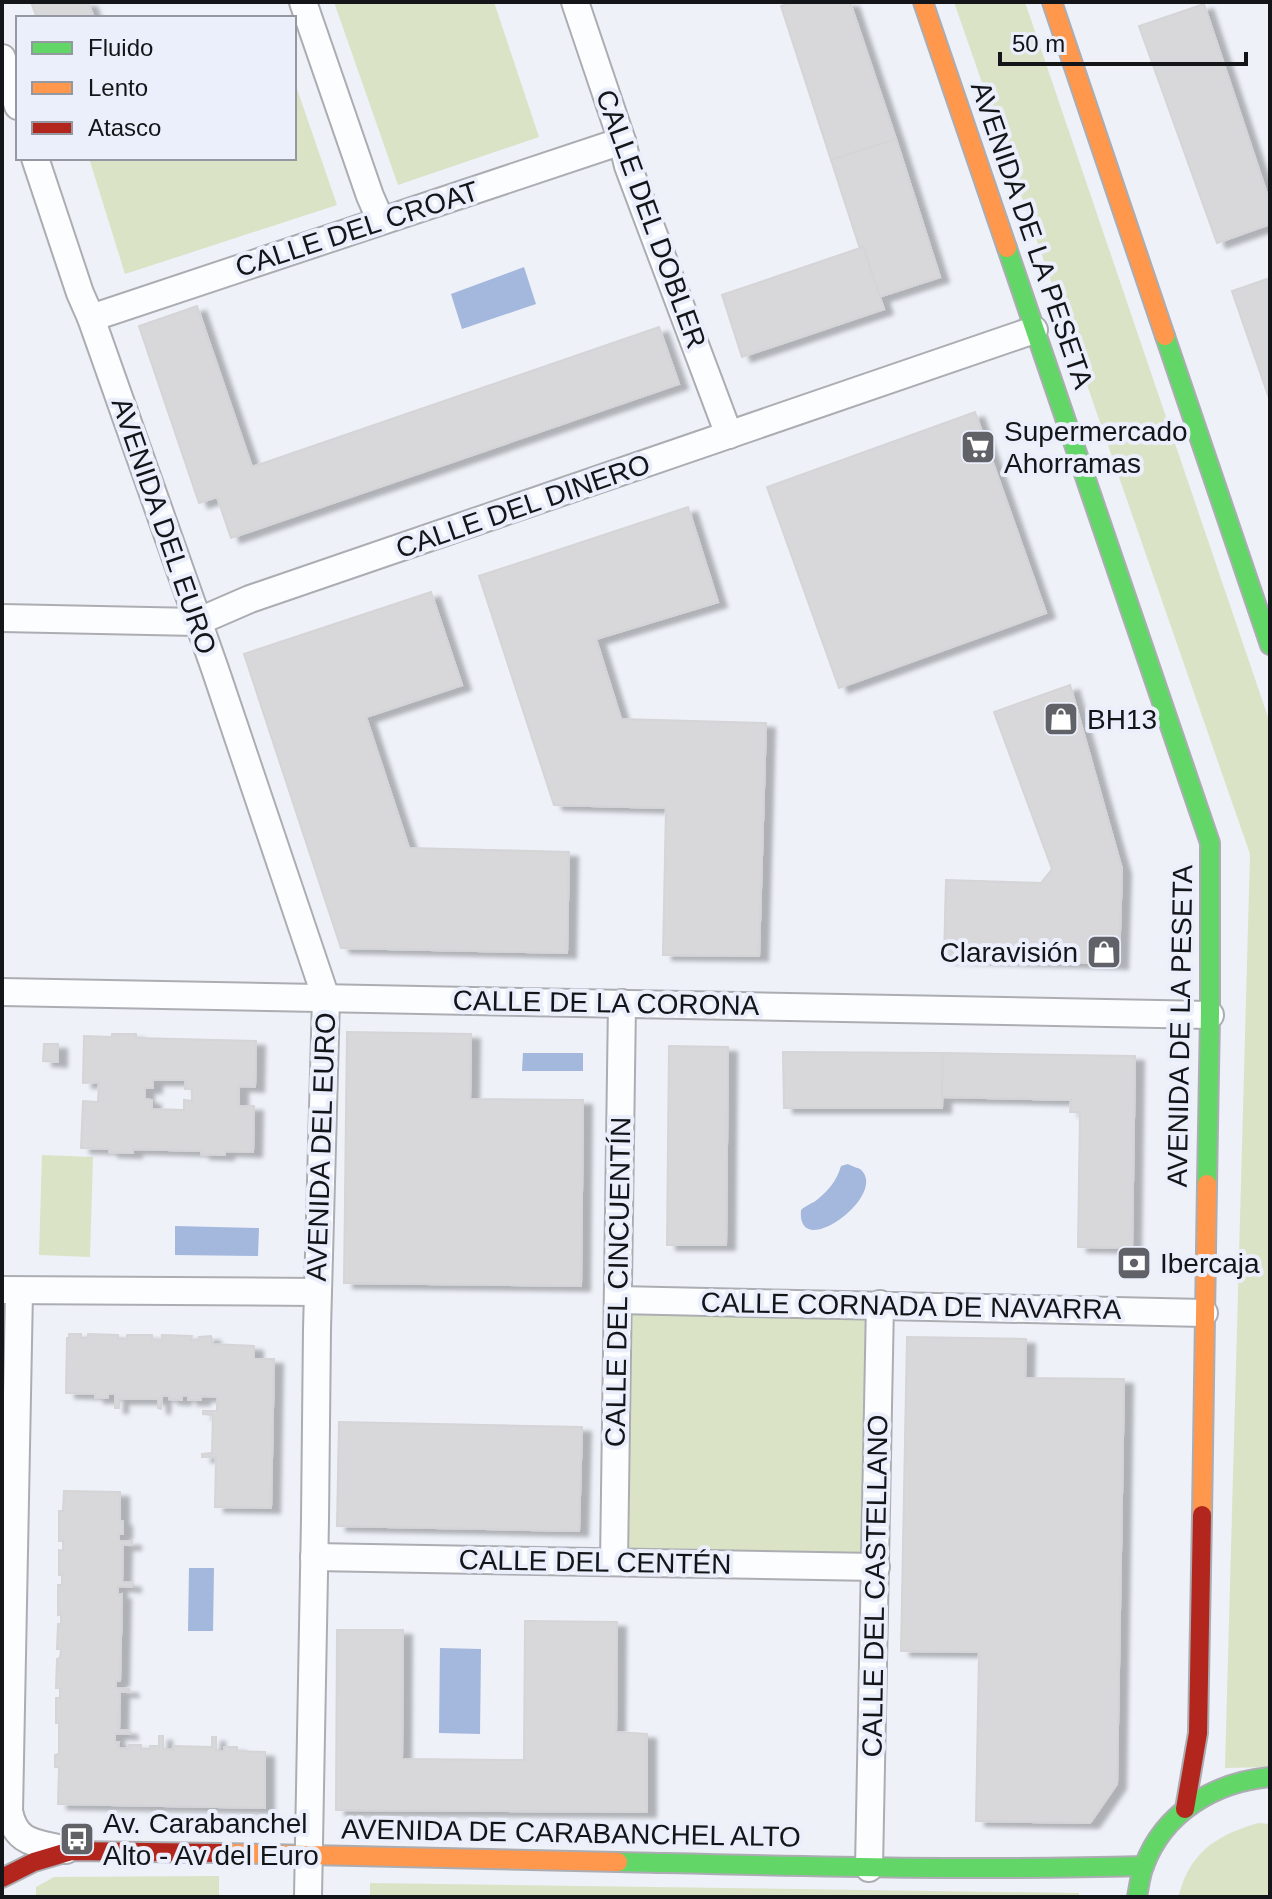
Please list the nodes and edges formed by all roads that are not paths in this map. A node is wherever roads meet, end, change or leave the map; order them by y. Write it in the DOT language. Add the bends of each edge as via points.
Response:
graph roads {
  1 [pos="303,2"];
  2 [pos="575,2"];
  3 [pos="923,2"];
  4 [pos="1052,2"];
  5 [pos="2,58"];
  6 [pos="16,100"];
  7 [pos="622,141"];
  8 [pos="36,160"];
  9 [pos="381,221"];
  10 [pos="91,318"];
  11 [pos="1034,330"];
  12 [pos="729,435"];
  13 [pos="2,618"];
  14 [pos="197,622"];
  15 [pos="1270,645"];
  16 [pos="2,992"];
  17 [pos="326,998"];
  18 [pos="622,1003"];
  19 [pos="1210,1015"];
  20 [pos="10,1291"];
  21 [pos="317,1292"];
  22 [pos="618,1300"];
  23 [pos="880,1304"];
  24 [pos="1204,1313"];
  25 [pos="8,1547"];
  26 [pos="314,1557"];
  27 [pos="614,1562"];
  28 [pos="876,1567"];
  29 [pos="1270,1777"];
  30 [pos="1185,1809"];
  31 [pos="71,1851"];
  32 [pos="309,1854"];
  33 [pos="1144,1866"];
  34 [pos="869,1868"];
  35 [pos="2,1878"];
  36 [pos="308,1897"];
  37 [pos="1137,1897"];
  1 -- 9 [label="street"];
  2 -- 7 [label="street, CALLE DEL DOBLER"];
  3 -- 11 [label="street, AVENIDA DE LA PESETA"];
  4 -- 15 [label="street"];
  5 -- 6 [label="street"];
  7 -- 9 [label="street, CALLE DEL CROAT"];
  7 -- 12 [label="street, CALLE DEL DOBLER"];
  8 -- 10 [label="street, AVENIDA DEL EURO"];
  9 -- 10 [label="street, CALLE DEL CROAT"];
  10 -- 14 [label="street, AVENIDA DEL EURO"];
  11 -- 12 [label="street, CALLE DEL DINERO"];
  11 -- 19 [label="street, AVENIDA DE LA PESETA" via="1210,843"];
  12 -- 14 [label="street, CALLE DEL DINERO" via="250,599"];
  13 -- 14 [label="street, CALLE DEL DINERO"];
  14 -- 17 [label="street, AVENIDA DEL EURO"];
  16 -- 17 [label="street, CALLE DE LA CORONA"];
  17 -- 18 [label="street, CALLE DE LA CORONA"];
  17 -- 21 [label="street, AVENIDA DEL EURO"];
  18 -- 19 [label="street, CALLE DE LA CORONA"];
  18 -- 22 [label="street, CALLE DEL CINCUENTÍN"];
  19 -- 24 [label="street, AVENIDA DE LA PESETA"];
  20 -- 21 [label="street"];
  20 -- 25 [label="street"];
  21 -- 26 [label="street, AVENIDA DEL EURO"];
  22 -- 23 [label="street, CALLE CORNADA DE NAVARRA"];
  22 -- 27 [label="street, CALLE DEL CINCUENTÍN"];
  23 -- 24 [label="street, CALLE CORNADA DE NAVARRA"];
  23 -- 28 [label="street, CALLE DEL CASTELLANO"];
  24 -- 30 [label="street, AVENIDA DE LA PESETA" via="1198,1733"];
  25 -- 31 [label="street" via="12,1827 23,1838"];
  26 -- 27 [label="street, CALLE DEL CENTÉN"];
  26 -- 32 [label="street, AVENIDA DEL EURO"];
  27 -- 28 [label="street, CALLE DEL CENTÉN"];
  28 -- 34 [label="street, CALLE DEL CASTELLANO"];
  29 -- 30 [label="street" via="1216,1788"];
  30 -- 33 [label="street" via="1161,1835"];
  31 -- 32 [label="street, AVENIDA DE CARABANCHEL ALTO"];
  31 -- 35 [label="street, AVENIDA DE CARABANCHEL ALTO"];
  32 -- 34 [label="street, AVENIDA DE CARABANCHEL ALTO"];
  32 -- 36 [label="street, AVENIDA DEL EURO"];
  33 -- 34 [label="street, AVENIDA DE CARABANCHEL ALTO"];
  33 -- 37 [label="street"];
}
